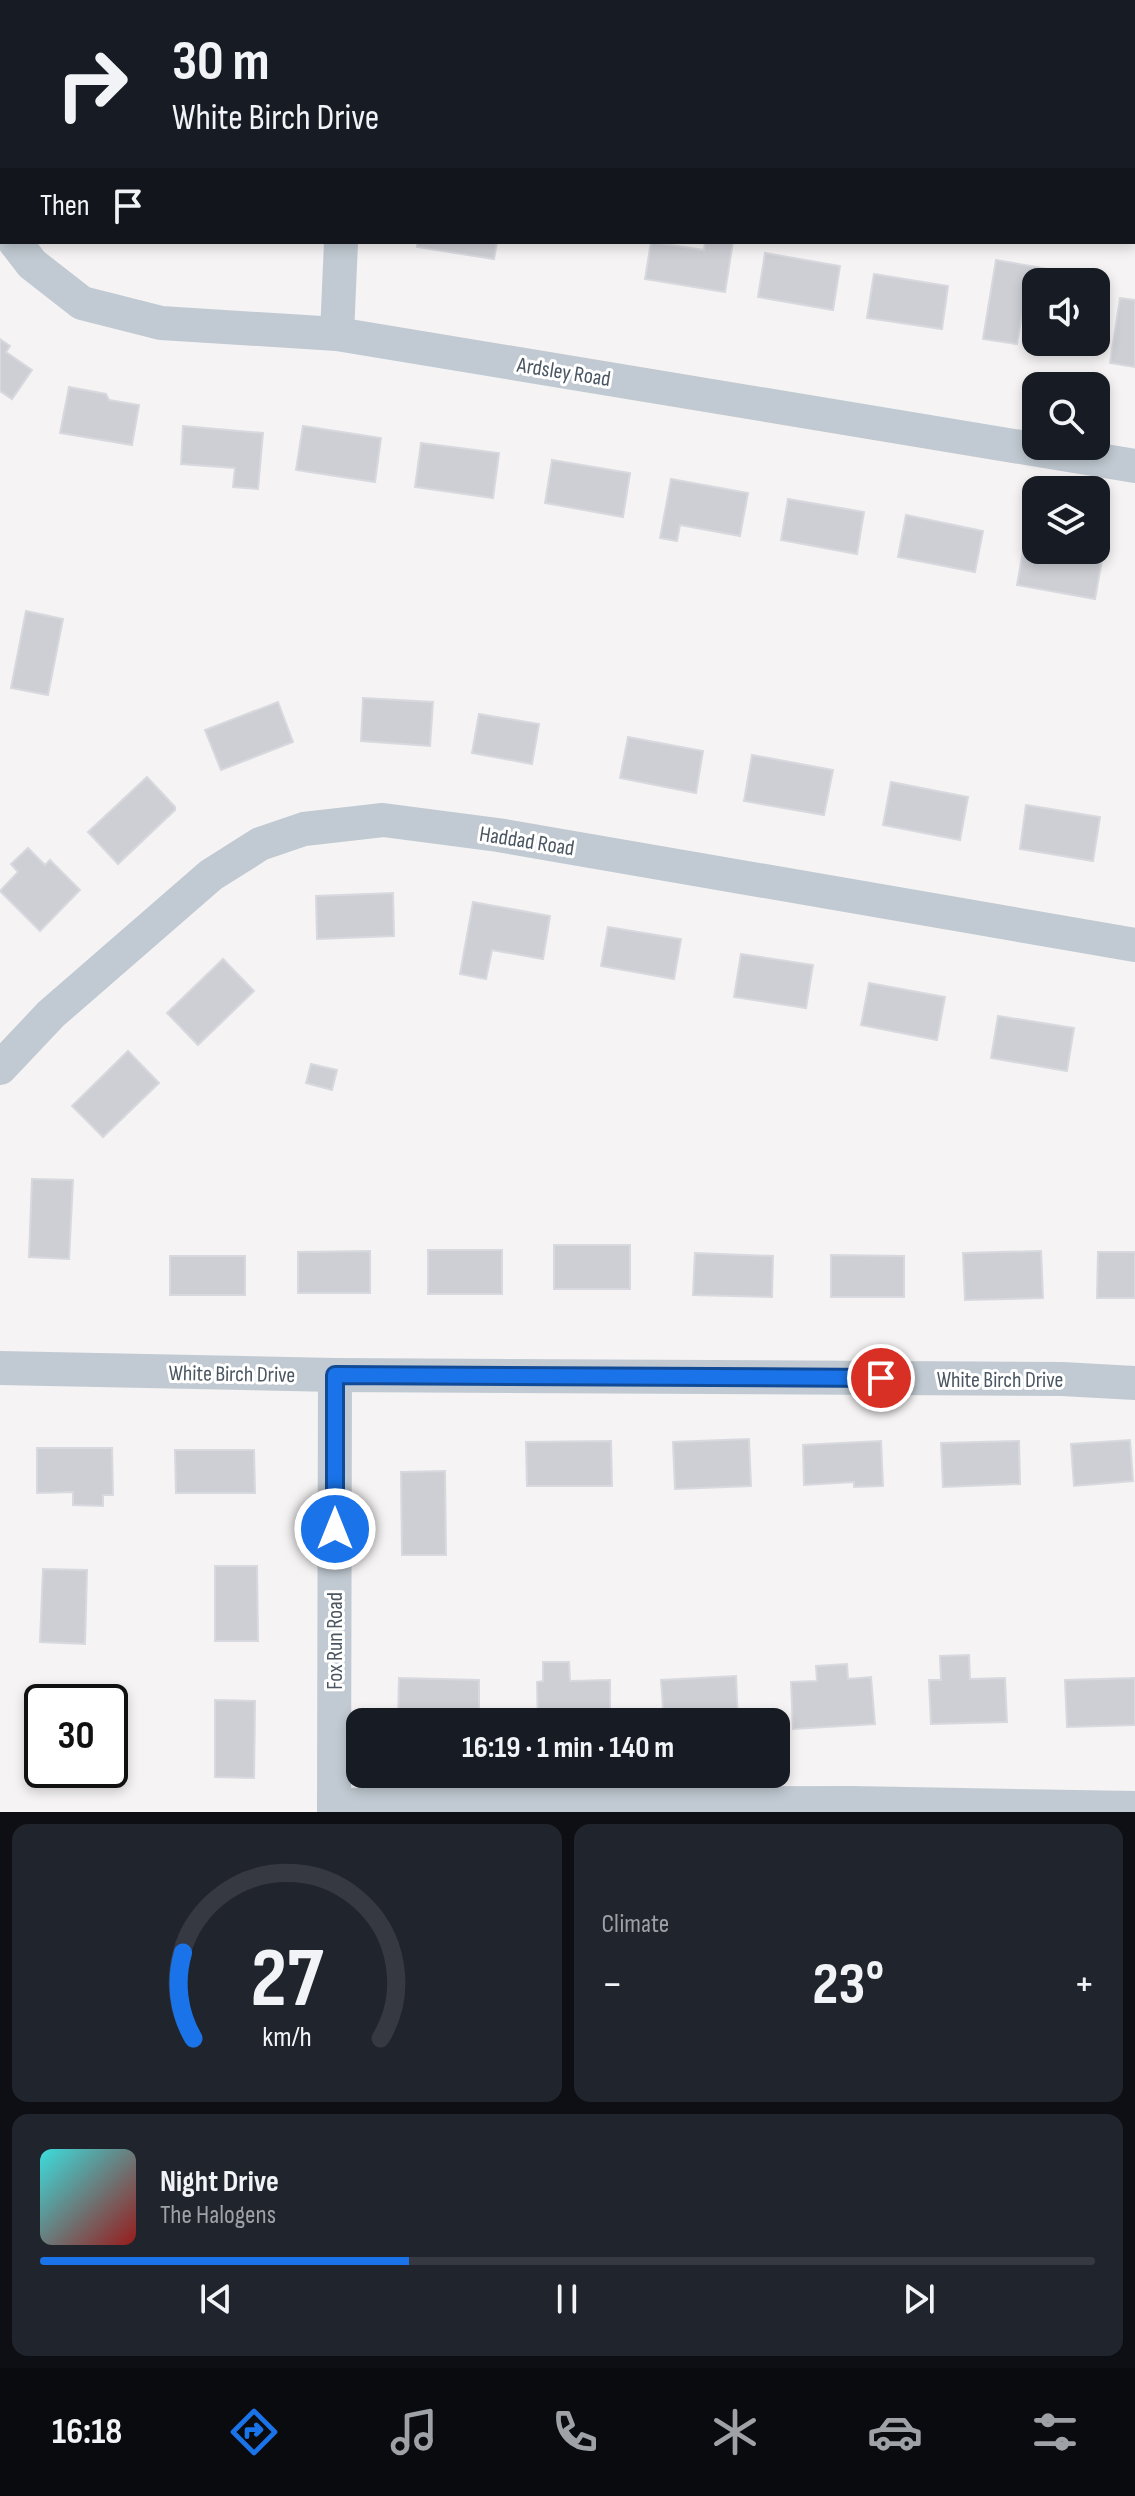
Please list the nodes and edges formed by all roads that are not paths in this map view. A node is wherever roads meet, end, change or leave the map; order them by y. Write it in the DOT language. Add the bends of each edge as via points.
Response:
graph roads {
  1 [pos="17,244"];
  2 [pos="341,244"];
  3 [pos="337,334"];
  4 [pos="1135,466"];
  5 [pos="1135,945"];
  6 [pos="0,1068"];
  7 [pos="0,1368"];
  8 [pos="335,1375"];
  9 [pos="1135,1383"];
  10 [pos="1135,1808"];
  11 [pos="334,1809"];
  1 -- 3 [label="street, Ardsley Road" via="32,264 82,303 161,323"];
  2 -- 3 [label="street"];
  3 -- 4 [label="street, Ardsley Road"];
  5 -- 6 [label="street, Haddad Road" via="498,835 383,820 304,829 260,844 211,875 51,1014"];
  7 -- 8 [label="street, White Birch Drive"];
  8 -- 9 [label="street, White Birch Drive"];
  8 -- 11 [label="street, Fox Run Road"];
  10 -- 11 [label="street" via="851,1803"];
}
